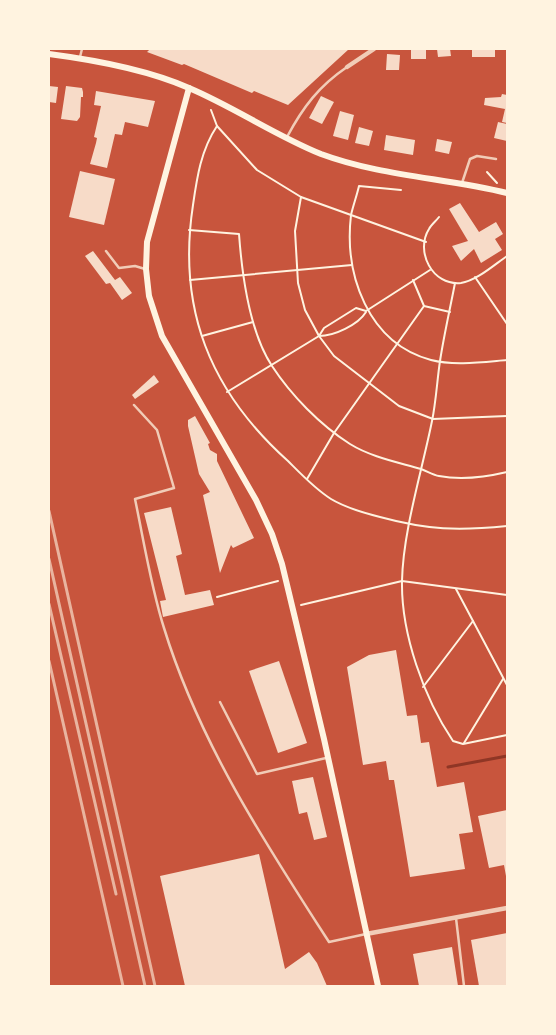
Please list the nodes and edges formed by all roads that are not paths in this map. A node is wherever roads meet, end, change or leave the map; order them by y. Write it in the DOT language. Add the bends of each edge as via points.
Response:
graph roads {
  1 [pos="82,49"];
  2 [pos="374,49"];
  3 [pos="49,54"];
  4 [pos="80,58"];
  5 [pos="347,67"];
  6 [pos="188,88"];
  7 [pos="287,137"];
  8 [pos="496,160"];
  9 [pos="462,183"];
  10 [pos="507,191"];
  11 [pos="106,251"];
  12 [pos="146,269"];
  13 [pos="134,405"];
  14 [pos="220,702"];
  15 [pos="328,758"];
  16 [pos="507,908"];
  17 [pos="456,917"];
  18 [pos="366,934"];
  19 [pos="378,986"];
  20 [pos="464,986"];
  1 -- 4 [label="lane"];
  2 -- 5 [label="street"];
  3 -- 4 [label="main road"];
  4 -- 6 [label="main road" via="155,76"];
  5 -- 7 [label="lane" via="317,90 305,104"];
  6 -- 7 [label="main road"];
  6 -- 12 [label="main road" via="148,242"];
  7 -- 9 [label="main road" via="351,163"];
  8 -- 9 [label="lane" via="477,156 470,159"];
  9 -- 10 [label="main road"];
  11 -- 12 [label="lane" via="120,268 135,266"];
  12 -- 15 [label="main road" via="151,302 162,336 256,500 272,534 293,606"];
  13 -- 18 [label="lane" via="157,430 174,488 135,499 163,627 196,711 258,832 329,942"];
  14 -- 15 [label="lane" via="257,774"];
  15 -- 18 [label="main road"];
  16 -- 17 [label="street"];
  17 -- 18 [label="street"];
  17 -- 20 [label="lane"];
  18 -- 19 [label="main road"];
}
